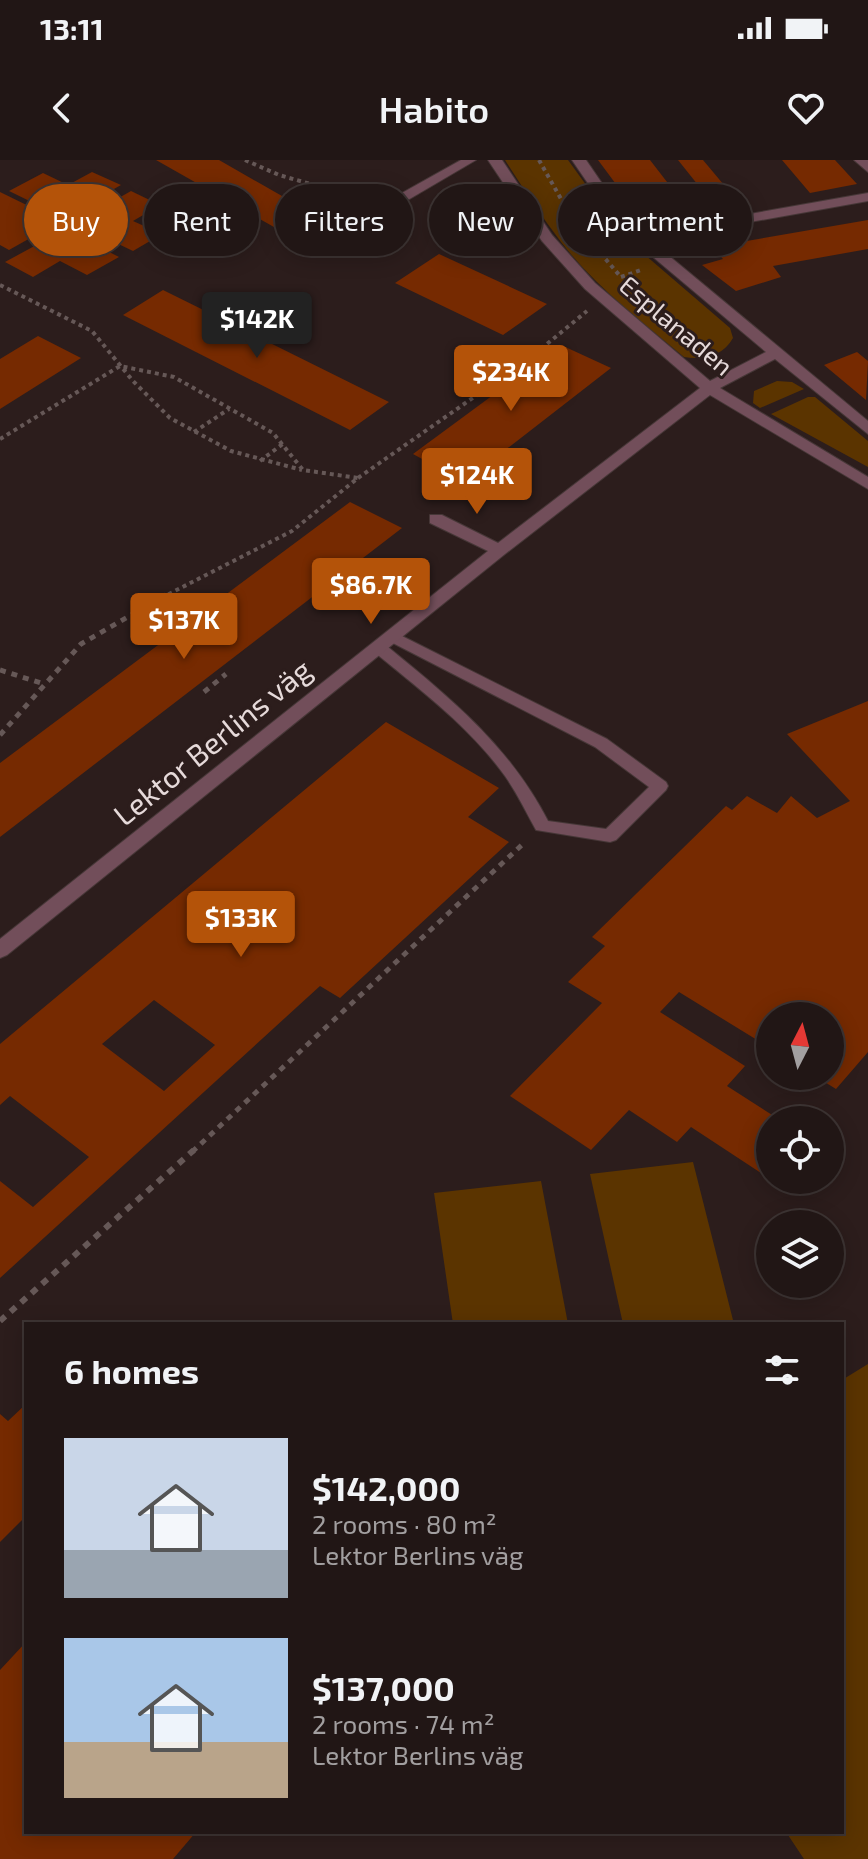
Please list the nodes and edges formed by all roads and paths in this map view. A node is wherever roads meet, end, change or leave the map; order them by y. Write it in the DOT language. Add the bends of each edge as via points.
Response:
graph roads {
  1 [pos="245,160"];
  2 [pos="495,160"];
  3 [pos="539,160"];
  4 [pos="579,160"];
  5 [pos="861,160"];
  6 [pos="463,161"];
  7 [pos="868,168"];
  8 [pos="311,184"];
  9 [pos="595,184"];
  10 [pos="413,192"];
  11 [pos="868,197"];
  12 [pos="752,218"];
  13 [pos="658,256"];
  14 [pos="665,263"];
  15 [pos="621,277"];
  16 [pos="0,285"];
  17 [pos="590,286"];
  18 [pos="603,297"];
  19 [pos="775,353"];
  20 [pos="120,366"];
  21 [pos="709,388"];
  22 [pos="229,409"];
  23 [pos="868,429"];
  24 [pos="194,432"];
  25 [pos="0,439"];
  26 [pos="284,443"];
  27 [pos="260,461"];
  28 [pos="303,470"];
  29 [pos="358,478"];
  30 [pos="868,484"];
  31 [pos="436,519"];
  32 [pos="499,550"];
  33 [pos="392,636"];
  34 [pos="378,647"];
  35 [pos="0,670"];
  36 [pos="226,674"];
  37 [pos="44,684"];
  38 [pos="204,692"];
  39 [pos="0,735"];
  40 [pos="542,826"];
  41 [pos="0,950"];
  42 [pos="0,1321"];
  1 -- 8 [label="path"];
  2 -- 17 [label="street, Esplanaden" via="547,238"];
  3 -- 15 [label="path" via="560,205"];
  4 -- 9 [label="street, Esplanaden"];
  5 -- 7 [label="street"];
  6 -- 10 [label="lane"];
  11 -- 12 [label="street"];
  13 -- 14 [label="street, Esplanaden"];
  14 -- 15 [label="path"];
  14 -- 19 [label="street, Esplanaden"];
  15 -- 17 [label="path"];
  16 -- 20 [label="path" via="92,331"];
  17 -- 18 [label="street, Esplanaden"];
  18 -- 21 [label="street, Esplanaden"];
  18 -- 29 [label="path" via="530,358"];
  19 -- 21 [label="street, Lektor Berlins väg"];
  19 -- 23 [label="street, Esplanaden"];
  20 -- 22 [label="path" via="174,377"];
  20 -- 24 [label="path" via="170,418"];
  20 -- 25 [label="path"];
  21 -- 30 [label="street, Esplanaden"];
  21 -- 32 [label="street, Lektor Berlins väg"];
  22 -- 24 [label="path"];
  22 -- 26 [label="path"];
  24 -- 27 [label="path"];
  26 -- 27 [label="path"];
  26 -- 28 [label="path"];
  27 -- 28 [label="path"];
  28 -- 29 [label="path"];
  29 -- 37 [label="path" via="292,531 81,644"];
  31 -- 32 [label="street"];
  32 -- 33 [label="street, Lektor Berlins väg"];
  33 -- 34 [label="street, Lektor Berlins väg"];
  33 -- 40 [label="lane" via="601,743 660,786 610,836"];
  34 -- 40 [label="lane" via="475,726 527,792"];
  34 -- 41 [label="street, Lektor Berlins väg"];
  35 -- 37 [label="path"];
  36 -- 38 [label="path"];
  37 -- 39 [label="path"];
  40 -- 42 [label="path" via="179,1164"];
}
